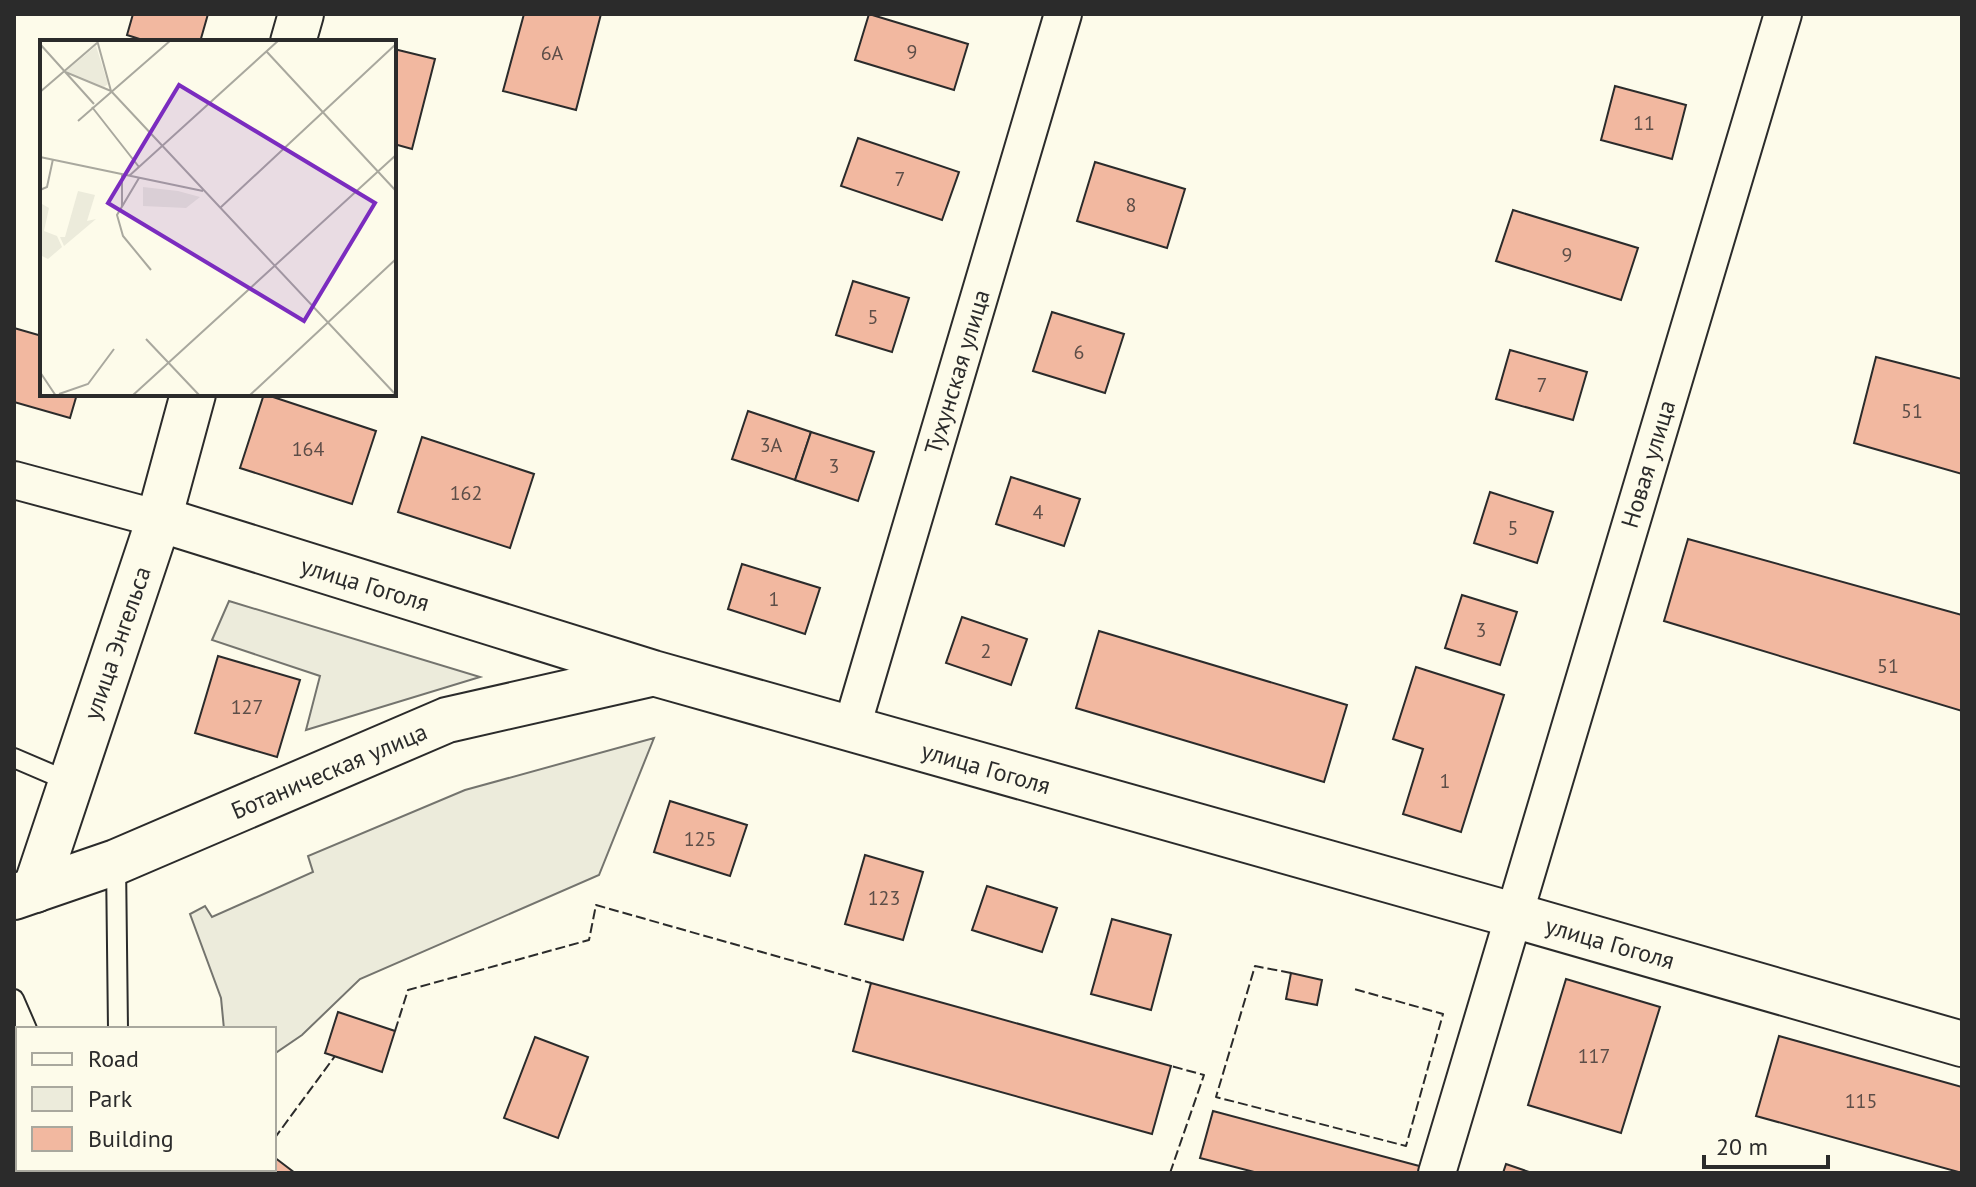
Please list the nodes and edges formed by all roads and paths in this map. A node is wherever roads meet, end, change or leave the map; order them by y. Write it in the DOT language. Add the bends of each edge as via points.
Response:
graph roads {
  1 [pos="301,14"];
  2 [pos="1063,14"];
  3 [pos="1783,14"];
  4 [pos="294,40"];
  5 [pos="192,396"];
  6 [pos="14,480"];
  7 [pos="159,519"];
  8 [pos="653,673"];
  9 [pos="851,730"];
  10 [pos="14,758"];
  11 [pos="71,782"];
  12 [pos="116,862"];
  13 [pos="24,893"];
  14 [pos="1513,915"];
  15 [pos="14,999"];
  16 [pos="26,1027"];
  17 [pos="118,1027"];
  18 [pos="1962,1044"];
  19 [pos="1437,1173"];
  1 -- 4 [label="street"];
  2 -- 9 [label="street, Тухунская улица"];
  3 -- 14 [label="street, Новая улица"];
  5 -- 7 [label="street, улица Энгельса"];
  6 -- 7 [label="street, улица Гоголя"];
  7 -- 8 [label="street, улица Гоголя"];
  7 -- 11 [label="street, улица Энгельса"];
  8 -- 9 [label="street, улица Гоголя"];
  8 -- 12 [label="street, Ботаническая улица" via="447,720"];
  9 -- 14 [label="street, улица Гоголя"];
  10 -- 11 [label="lane"];
  11 -- 13 [label="street, улица Энгельса"];
  12 -- 13 [label="street, Ботаническая улица"];
  12 -- 17 [label="lane"];
  14 -- 18 [label="street, улица Гоголя"];
  14 -- 19 [label="street, Новая улица"];
  15 -- 16 [label="lane"];
}
